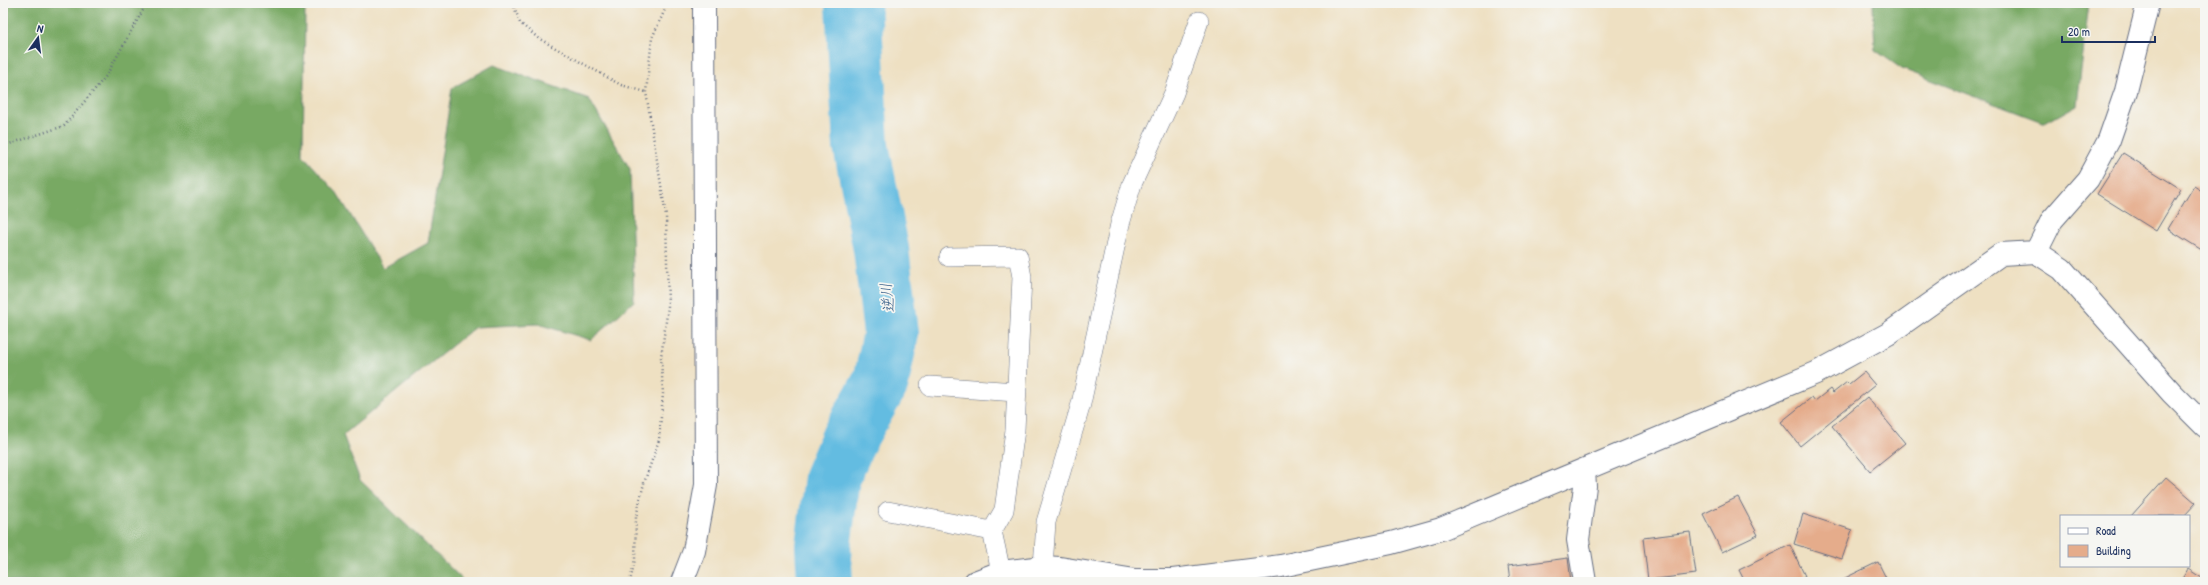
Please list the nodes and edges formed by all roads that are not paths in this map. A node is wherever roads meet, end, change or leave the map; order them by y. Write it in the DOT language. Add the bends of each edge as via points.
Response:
graph roads {
  1 [pos="704,3"];
  2 [pos="2148,3"];
  3 [pos="1199,21"];
  4 [pos="2036,252"];
  5 [pos="948,257"];
  6 [pos="930,386"];
  7 [pos="1016,392"];
  8 [pos="2205,425"];
  9 [pos="1584,471"];
  10 [pos="888,511"];
  11 [pos="992,531"];
  12 [pos="1001,572"];
  13 [pos="1055,572"];
  14 [pos="1173,581"];
  15 [pos="682,582"];
  16 [pos="975,582"];
  17 [pos="1585,582"];
  1 -- 15 [label="street" via="706,485 694,551"];
  2 -- 4 [label="street" via="2126,91 2109,140 2088,180 2052,220"];
  3 -- 13 [label="lane" via="1174,93 1132,184 1120,224 1083,397 1046,522"];
  4 -- 8 [label="street" via="2062,269 2167,387"];
  4 -- 9 [label="street" via="2001,254 1888,334 1816,373"];
  5 -- 7 [label="lane" via="1018,256 1022,277"];
  6 -- 7 [label="lane"];
  7 -- 11 [label="lane" via="1015,430 1004,510"];
  9 -- 14 [label="street" via="1441,529 1391,543 1281,566"];
  9 -- 17 [label="street" via="1585,486 1578,540"];
  10 -- 11 [label="lane"];
  11 -- 12 [label="lane"];
  12 -- 13 [label="street"];
  12 -- 16 [label="street"];
  13 -- 14 [label="street"];
}
